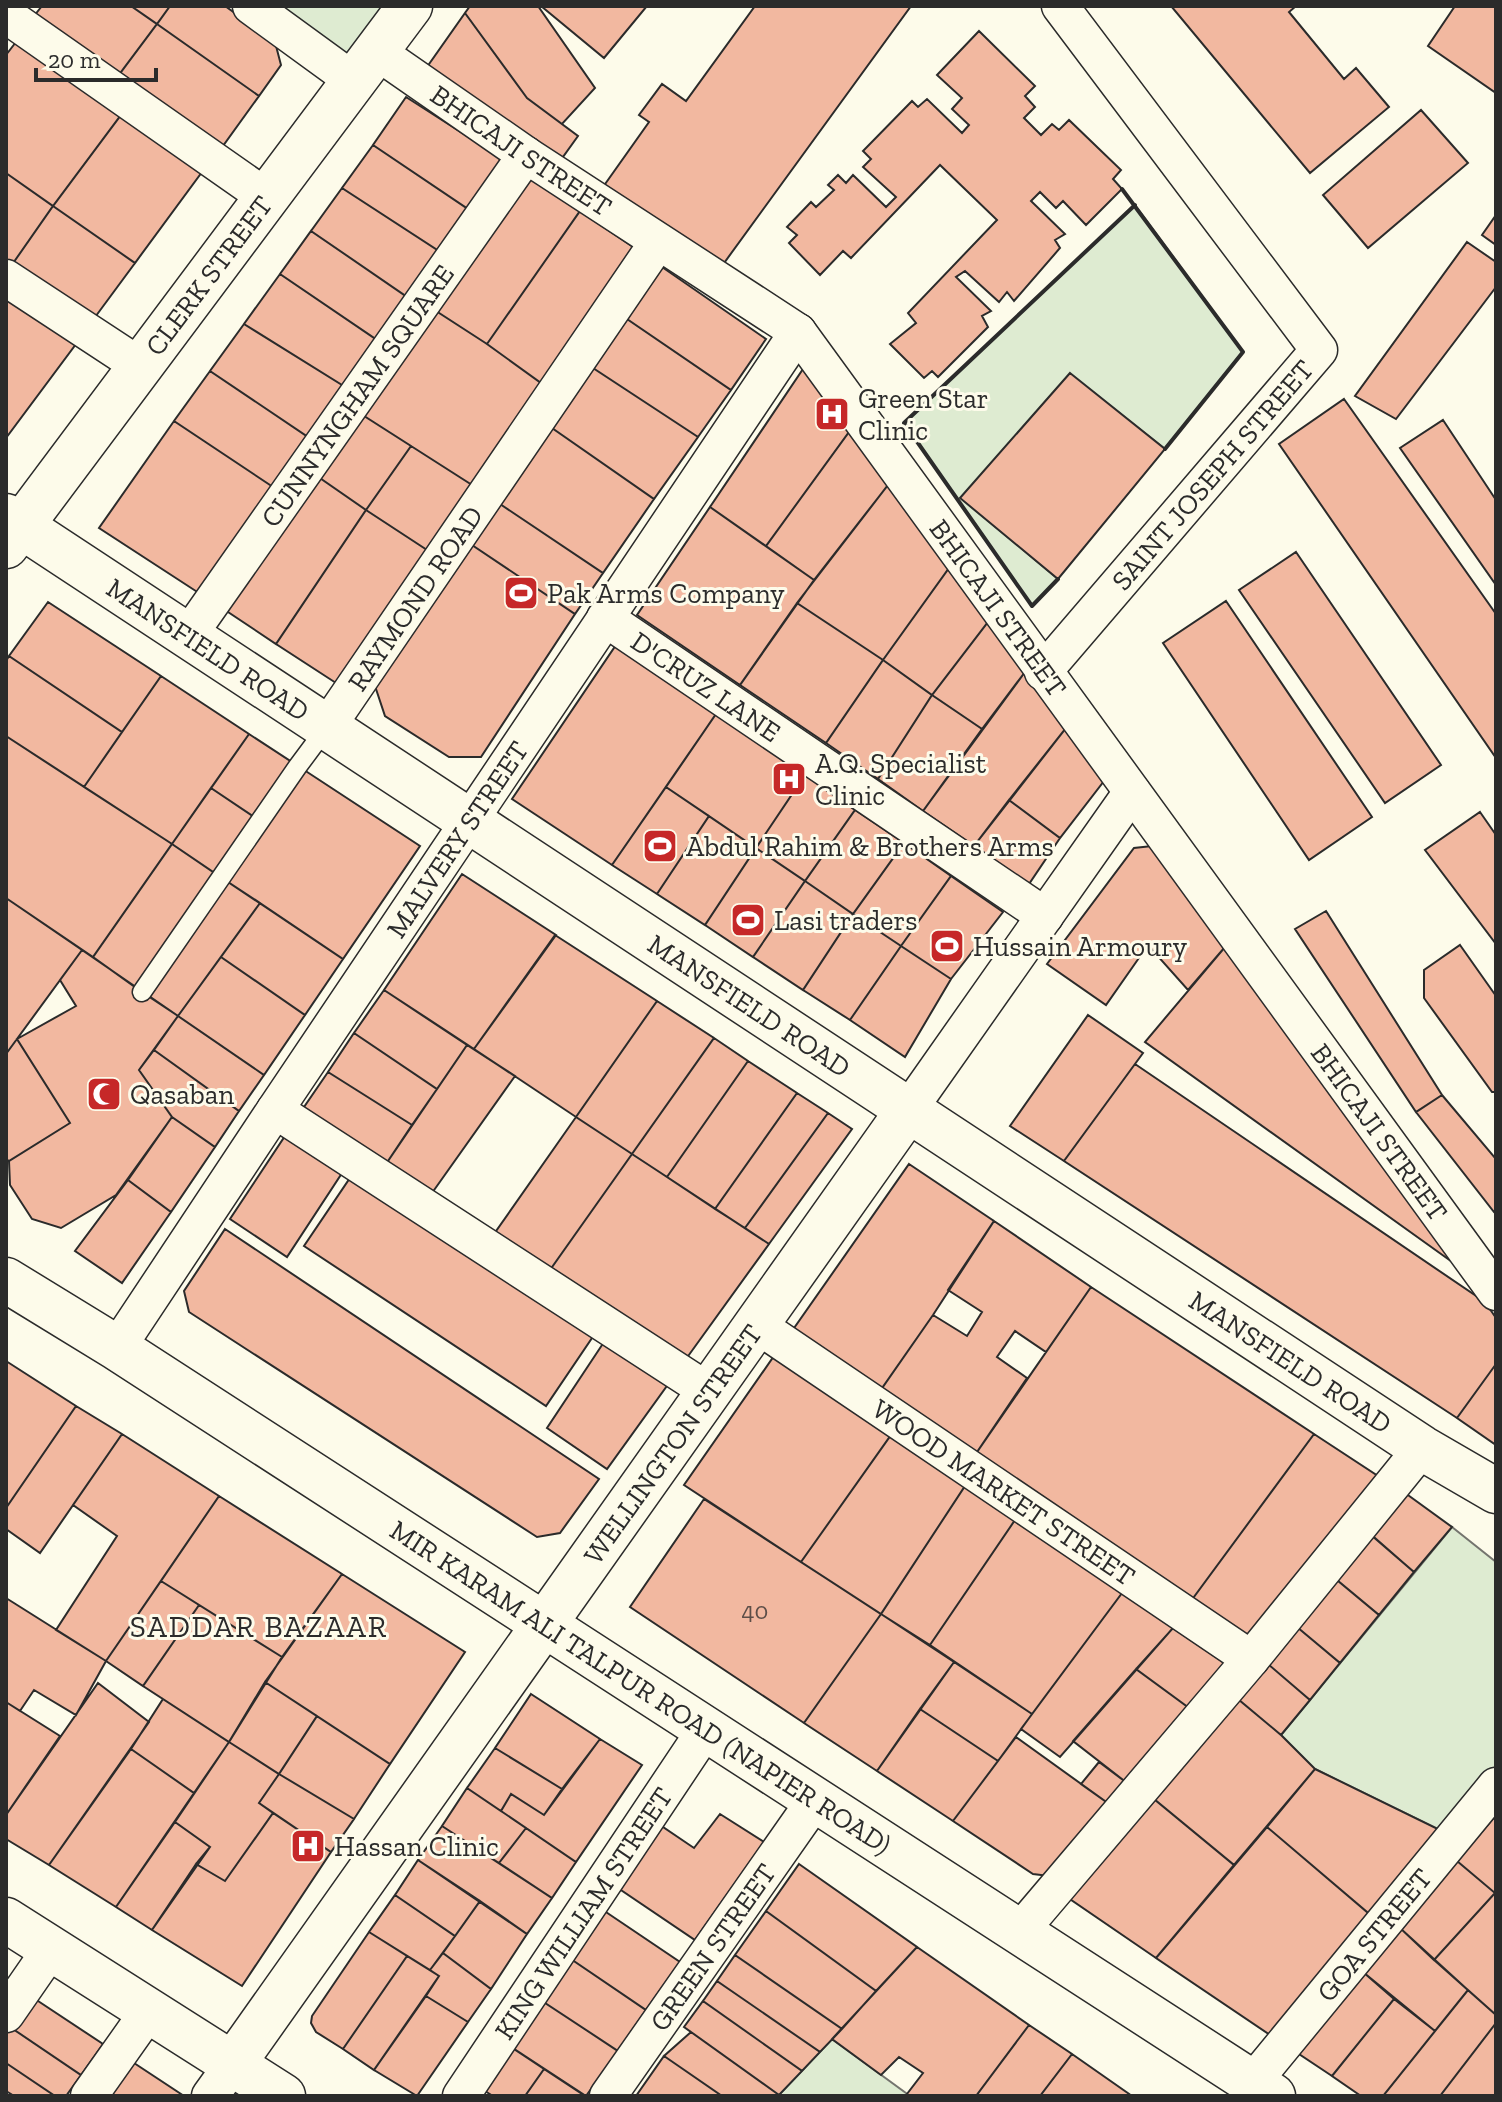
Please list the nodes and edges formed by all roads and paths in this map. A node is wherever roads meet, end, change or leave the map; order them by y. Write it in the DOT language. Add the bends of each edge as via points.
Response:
graph roads {
  1 [pos="251,6"];
  2 [pos="410,6"];
  3 [pos="1060,6"];
  4 [pos="6,15"];
  5 [pos="365,66"];
  6 [pos="526,155"];
  7 [pos="266,197"];
  8 [pos="658,242"];
  9 [pos="6,278"];
  10 [pos="798,332"];
  11 [pos="140,366"];
  12 [pos="11,529"];
  13 [pos="605,618"];
  14 [pos="188,636"];
  15 [pos="1043,672"];
  16 [pos="327,727"];
  17 [pos="1132,792"];
  18 [pos="469,820"];
  19 [pos="1045,916"];
  20 [pos="142,992"];
  21 [pos="909,1109"];
  22 [pos="275,1110"];
  23 [pos="6,1280"];
  24 [pos="1496,1292"];
  25 [pos="757,1325"];
  26 [pos="117,1348"];
  27 [pos="708,1391"];
  28 [pos="1422,1448"];
  29 [pos="1496,1491"];
  30 [pos="543,1625"];
  31 [pos="1251,1659"];
  32 [pos="706,1729"];
  33 [pos="1496,1786"];
  34 [pos="816,1799"];
  35 [pos="6,1920"];
  36 [pos="1020,1931"];
  37 [pos="51,1949"];
  38 [pos="149,2011"];
  39 [pos="6,2014"];
  40 [pos="222,2080"];
  41 [pos="1263,2090"];
  42 [pos="89,2096"];
  43 [pos="283,2096"];
  44 [pos="461,2096"];
  45 [pos="608,2096"];
  1 -- 5 [label="street, BHICAJI STREET"];
  2 -- 5 [label="street, CLERK STREET"];
  3 -- 15 [label="street, SAINT JOSEPH STREET" via="1319,350"];
  4 -- 7 [label="street"];
  5 -- 6 [label="street, BHICAJI STREET"];
  5 -- 7 [label="street, CLERK STREET"];
  6 -- 8 [label="street, BHICAJI STREET"];
  6 -- 14 [label="street, CUNNYNGHAM SQUARE"];
  7 -- 11 [label="street, CLERK STREET"];
  8 -- 10 [label="street, BHICAJI STREET"];
  8 -- 16 [label="street, RAYMOND ROAD"];
  9 -- 11 [label="street"];
  10 -- 13 [label="street, MALVERY STREET"];
  10 -- 15 [label="street, BHICAJI STREET"];
  11 -- 12 [label="street, CLERK STREET"];
  12 -- 14 [label="street, MANSFIELD ROAD"];
  13 -- 18 [label="street, MALVERY STREET"];
  13 -- 19 [label="street, D'CRUZ LANE"];
  14 -- 16 [label="street, MANSFIELD ROAD"];
  15 -- 17 [label="street, BHICAJI STREET"];
  16 -- 18 [label="street, MANSFIELD ROAD"];
  16 -- 20 [label="lane, RAYMOND ROAD"];
  17 -- 19 [label="street, WELLINGTON STREET"];
  17 -- 24 [label="street, BHICAJI STREET"];
  18 -- 21 [label="street, MANSFIELD ROAD"];
  18 -- 22 [label="street, MALVERY STREET"];
  19 -- 21 [label="street, WELLINGTON STREET"];
  21 -- 25 [label="street, WELLINGTON STREET"];
  21 -- 28 [label="street, MANSFIELD ROAD"];
  22 -- 26 [label="street, MALVERY STREET"];
  22 -- 27 [label="street"];
  23 -- 26 [label="street, MIR KARAM ALI TALPUR ROAD (NAPIER ROAD)"];
  25 -- 27 [label="street, WELLINGTON STREET"];
  25 -- 31 [label="street, WOOD MARKET STREET"];
  26 -- 30 [label="street, MIR KARAM ALI TALPUR ROAD (NAPIER ROAD)"];
  27 -- 30 [label="street, WELLINGTON STREET"];
  28 -- 29 [label="street, MANSFIELD ROAD"];
  28 -- 31 [label="street"];
  30 -- 32 [label="street, MIR KARAM ALI TALPUR ROAD (NAPIER ROAD)"];
  30 -- 40 [label="street, WELLINGTON STREET"];
  31 -- 36 [label="street"];
  32 -- 34 [label="street, MIR KARAM ALI TALPUR ROAD (NAPIER ROAD)"];
  32 -- 44 [label="street, KING WILLIAM STREET"];
  33 -- 41 [label="street, GOA STREET"];
  34 -- 36 [label="street, MIR KARAM ALI TALPUR ROAD (NAPIER ROAD)"];
  34 -- 45 [label="street, GREEN STREET"];
  35 -- 37 [label="street"];
  36 -- 41 [label="street, MIR KARAM ALI TALPUR ROAD (NAPIER ROAD)"];
  37 -- 38 [label="street"];
  37 -- 39 [label="street"];
  38 -- 40 [label="street"];
  38 -- 42 [label="street"];
  40 -- 43 [label="street"];
}
